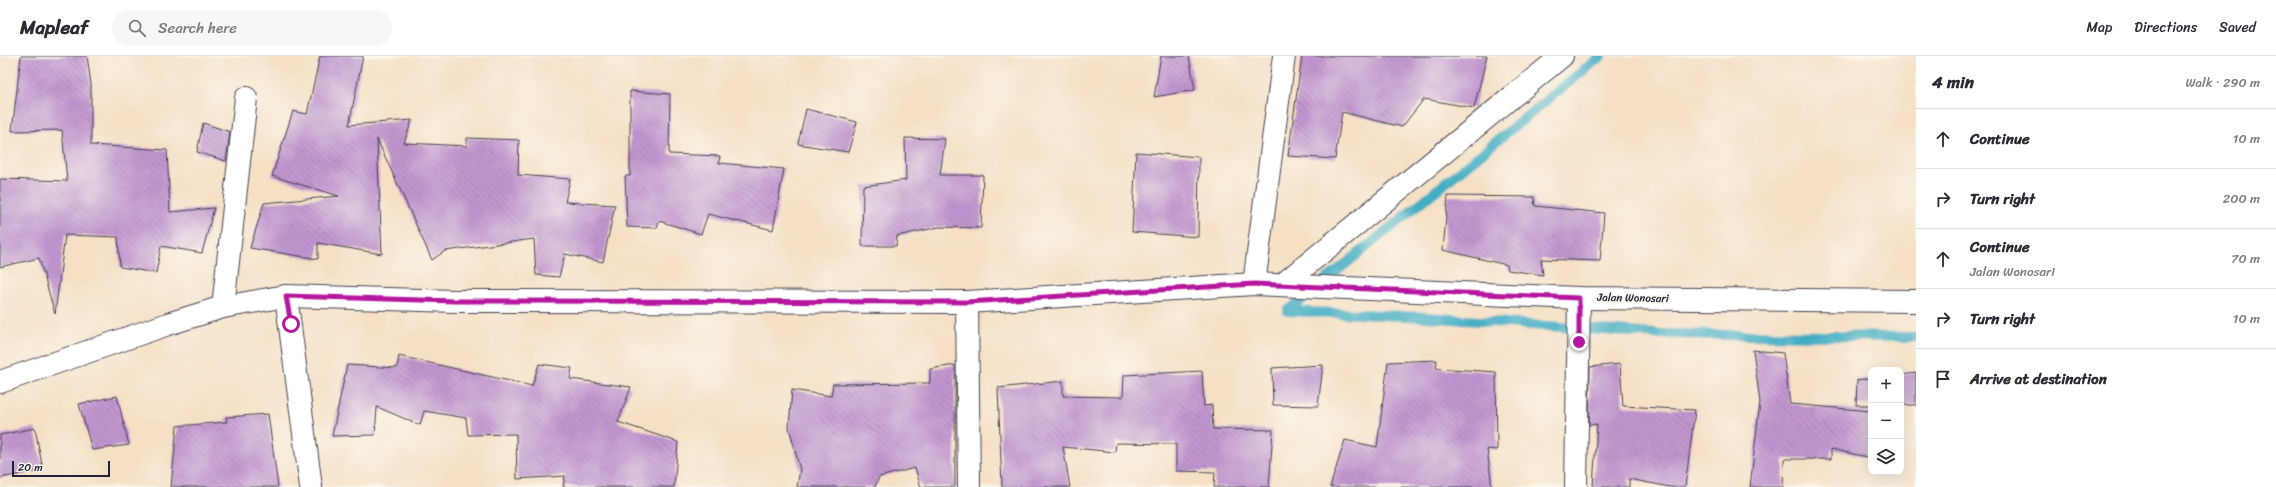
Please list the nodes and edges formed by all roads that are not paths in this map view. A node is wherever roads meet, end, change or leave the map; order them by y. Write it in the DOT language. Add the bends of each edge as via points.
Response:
graph roads {
  1 [pos="1284,56"];
  2 [pos="1562,56"];
  3 [pos="246,98"];
  4 [pos="1254,284"];
  5 [pos="1292,285"];
  6 [pos="286,296"];
  7 [pos="1579,298"];
  8 [pos="1916,301"];
  9 [pos="967,302"];
  10 [pos="223,307"];
  11 [pos="0,382"];
  12 [pos="311,487"];
  13 [pos="969,487"];
  14 [pos="1576,487"];
  1 -- 4 [label="street"];
  2 -- 5 [label="street"];
  3 -- 10 [label="street"];
  4 -- 5 [label="street, Jalan Wonosari"];
  4 -- 9 [label="street, Jalan Wonosari"];
  5 -- 7 [label="street, Jalan Wonosari"];
  6 -- 9 [label="street, Jalan Wonosari" via="455,301"];
  6 -- 10 [label="street, Jalan Wonosari"];
  6 -- 12 [label="street"];
  7 -- 8 [label="street, Jalan Wonosari"];
  7 -- 14 [label="street"];
  9 -- 13 [label="street"];
  10 -- 11 [label="street, Jalan Wonosari"];
}
